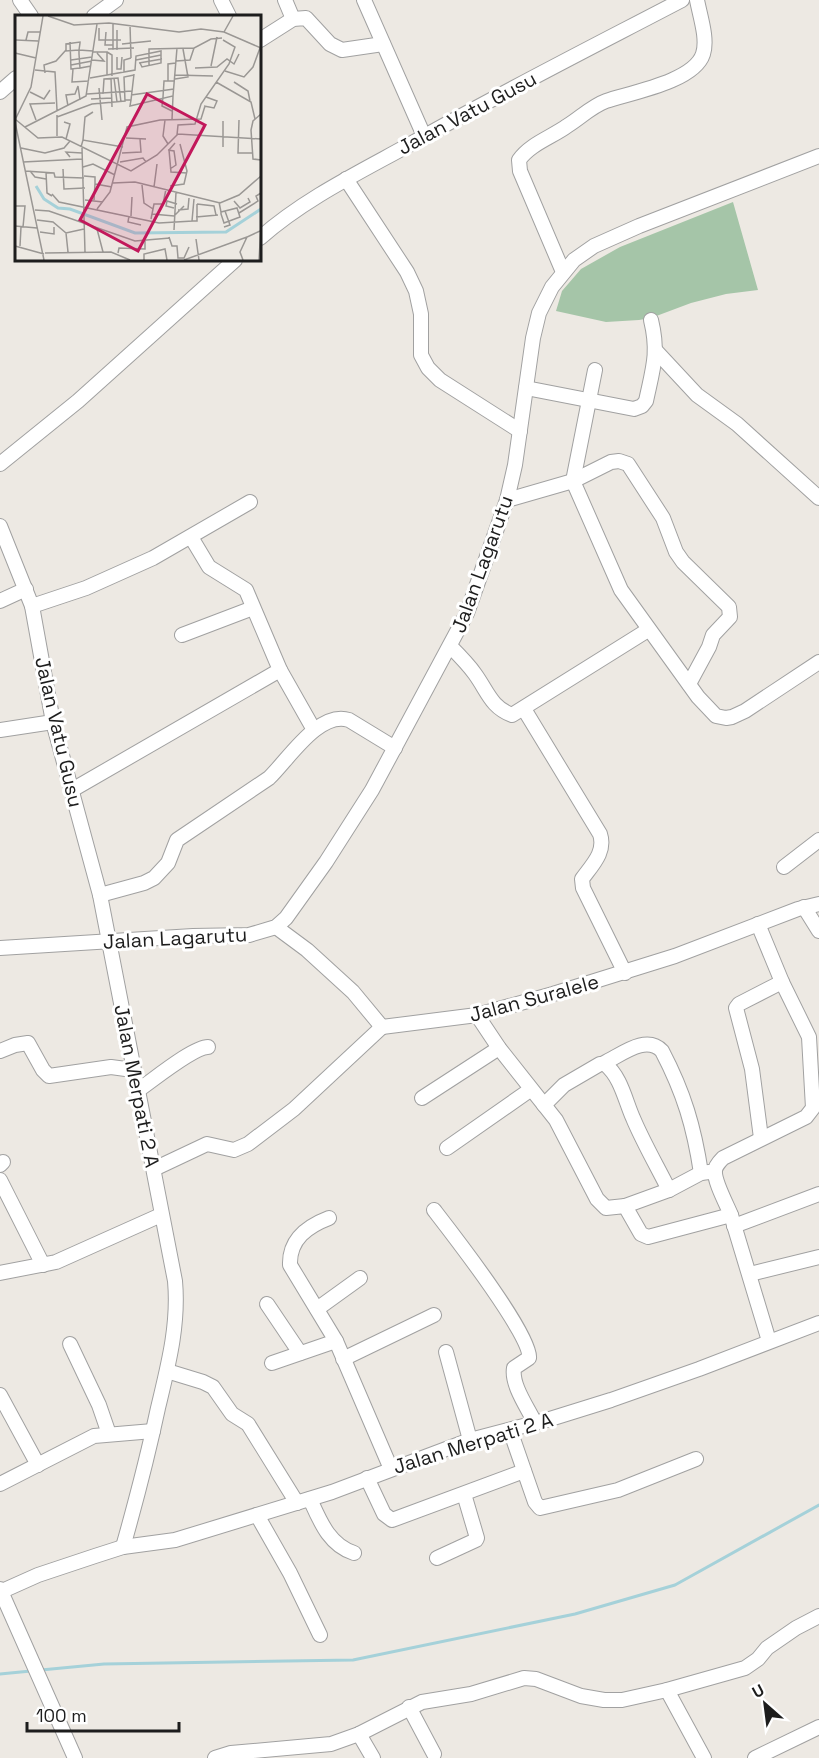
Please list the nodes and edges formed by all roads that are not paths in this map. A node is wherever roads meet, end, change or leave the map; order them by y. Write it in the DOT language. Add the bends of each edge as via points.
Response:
graph roads {
  1 [pos="20,0"];
  2 [pos="116,0"];
  3 [pos="221,0"];
  4 [pos="285,0"];
  5 [pos="364,0"];
  6 [pos="682,0"];
  7 [pos="697,0"];
  8 [pos="30,15"];
  9 [pos="95,15"];
  10 [pos="228,15"];
  11 [pos="293,19"];
  12 [pos="261,39"];
  13 [pos="383,44"];
  14 [pos="15,79"];
  15 [pos="0,92"];
  16 [pos="424,136"];
  17 [pos="819,156"];
  18 [pos="346,179"];
  19 [pos="261,237"];
  20 [pos="234,261"];
  21 [pos="563,272"];
  22 [pos="651,320"];
  23 [pos="656,351"];
  24 [pos="595,370"];
  25 [pos="526,388"];
  26 [pos="588,400"];
  27 [pos="520,431"];
  28 [pos="0,464"];
  29 [pos="573,481"];
  30 [pos="819,498"];
  31 [pos="507,500"];
  32 [pos="250,502"];
  33 [pos="0,526"];
  34 [pos="191,537"];
  35 [pos="26,589"];
  36 [pos="0,602"];
  37 [pos="32,606"];
  38 [pos="253,608"];
  39 [pos="648,630"];
  40 [pos="182,635"];
  41 [pos="450,646"];
  42 [pos="819,662"];
  43 [pos="280,669"];
  44 [pos="689,684"];
  45 [pos="524,709"];
  46 [pos="53,722"];
  47 [pos="0,730"];
  48 [pos="314,730"];
  49 [pos="394,748"];
  50 [pos="72,790"];
  51 [pos="819,840"];
  52 [pos="784,867"];
  53 [pos="100,895"];
  54 [pos="819,904"];
  55 [pos="804,907"];
  56 [pos="759,924"];
  57 [pos="276,927"];
  58 [pos="819,931"];
  59 [pos="108,942"];
  60 [pos="0,948"];
  61 [pos="625,973"];
  62 [pos="782,982"];
  63 [pos="477,1015"];
  64 [pos="382,1027"];
  65 [pos="814,1034"];
  66 [pos="208,1047"];
  67 [pos="499,1048"];
  68 [pos="0,1051"];
  69 [pos="604,1063"];
  70 [pos="134,1070"];
  71 [pos="530,1090"];
  72 [pos="137,1091"];
  73 [pos="422,1098"];
  74 [pos="544,1105"];
  75 [pos="761,1138"];
  76 [pos="447,1148"];
  77 [pos="154,1169"];
  78 [pos="708,1172"];
  79 [pos="0,1180"];
  80 [pos="669,1190"];
  81 [pos="819,1194"];
  82 [pos="625,1206"];
  83 [pos="434,1210"];
  84 [pos="161,1215"];
  85 [pos="329,1218"];
  86 [pos="732,1221"];
  87 [pos="819,1257"];
  88 [pos="43,1265"];
  89 [pos="0,1273"];
  90 [pos="750,1274"];
  91 [pos="360,1278"];
  92 [pos="267,1304"];
  93 [pos="318,1309"];
  94 [pos="434,1315"];
  95 [pos="819,1323"];
  96 [pos="336,1341"];
  97 [pos="769,1341"];
  98 [pos="69,1344"];
  99 [pos="446,1352"];
  100 [pos="300,1353"];
  101 [pos="343,1359"];
  102 [pos="272,1363"];
  103 [pos="167,1371"];
  104 [pos="0,1395"];
  105 [pos="4,1413"];
  106 [pos="535,1423"];
  107 [pos="510,1430"];
  108 [pos="153,1431"];
  109 [pos="109,1434"];
  110 [pos="470,1440"];
  111 [pos="696,1459"];
  112 [pos="38,1465"];
  113 [pos="391,1468"];
  114 [pos="524,1471"];
  115 [pos="367,1478"];
  116 [pos="0,1484"];
  117 [pos="464,1494"];
  118 [pos="303,1501"];
  119 [pos="257,1515"];
  120 [pos="123,1547"];
  121 [pos="354,1553"];
  122 [pos="437,1558"];
  123 [pos="0,1590"];
  124 [pos="819,1616"];
  125 [pos="320,1635"];
  126 [pos="667,1690"];
  127 [pos="409,1707"];
  128 [pos="819,1727"];
  129 [pos="359,1734"];
  130 [pos="435,1754"];
  131 [pos="233,1756"];
  132 [pos="75,1758"];
  133 [pos="215,1758"];
  134 [pos="374,1758"];
  135 [pos="704,1758"];
  136 [pos="755,1758"];
  1 -- 8 [label="street"];
  2 -- 9 [label="street"];
  3 -- 10 [label="street"];
  4 -- 11 [label="street"];
  5 -- 13 [label="street"];
  6 -- 16 [label="street, Jalan Vatu Gusu"];
  7 -- 21 [label="street" via="704,49 695,65 659,86 597,105 519,160 520,171"];
  11 -- 12 [label="street"];
  11 -- 13 [label="street" via="306,18 330,44 342,50"];
  13 -- 16 [label="street"];
  14 -- 15 [label="street"];
  16 -- 18 [label="street, Jalan Vatu Gusu"];
  17 -- 21 [label="street, Jalan Lagarutu" via="594,246"];
  18 -- 19 [label="street, Jalan Vatu Gusu"];
  18 -- 27 [label="street" via="416,291 421,314 421,355 428,368 440,380"];
  20 -- 28 [label="street" via="78,401"];
  21 -- 25 [label="street, Jalan Lagarutu" via="539,313"];
  22 -- 23 [label="street"];
  23 -- 26 [label="street" via="642,406 634,409"];
  23 -- 30 [label="street" via="697,395 738,424"];
  24 -- 26 [label="street"];
  25 -- 26 [label="street"];
  25 -- 27 [label="street, Jalan Lagarutu"];
  26 -- 29 [label="street"];
  27 -- 31 [label="street, Jalan Lagarutu"];
  29 -- 31 [label="street"];
  29 -- 39 [label="street" via="621,590"];
  29 -- 44 [label="street" via="611,462 627,464 663,518 675,552 729,607 730,616 713,635"];
  31 -- 41 [label="street, Jalan Lagarutu" via="474,596"];
  32 -- 34 [label="street"];
  33 -- 35 [label="street, Jalan Vatu Gusu"];
  34 -- 37 [label="street" via="86,588"];
  34 -- 38 [label="street" via="209,567 246,590"];
  35 -- 36 [label="street"];
  35 -- 37 [label="street, Jalan Vatu Gusu"];
  37 -- 46 [label="street, Jalan Vatu Gusu"];
  38 -- 40 [label="street"];
  38 -- 43 [label="street"];
  39 -- 44 [label="street"];
  39 -- 45 [label="street"];
  41 -- 45 [label="street" via="500,710 512,715"];
  41 -- 49 [label="street, Jalan Lagarutu"];
  42 -- 44 [label="street" via="745,711 726,718 716,716"];
  43 -- 48 [label="street"];
  43 -- 50 [label="street"];
  45 -- 61 [label="street" via="600,834 600,853 582,879"];
  46 -- 47 [label="street"];
  46 -- 50 [label="street, Jalan Vatu Gusu"];
  48 -- 49 [label="street" via="344,718"];
  48 -- 53 [label="street" via="269,778 177,840 168,863 154,878"];
  49 -- 57 [label="street, Jalan Lagarutu" via="344,835"];
  50 -- 53 [label="street, Jalan Vatu Gusu"];
  51 -- 52 [label="street"];
  53 -- 59 [label="street, Jalan Vatu Gusu"];
  54 -- 55 [label="street, Jalan Suralele"];
  55 -- 56 [label="street, Jalan Suralele"];
  55 -- 58 [label="street"];
  56 -- 61 [label="street, Jalan Suralele"];
  56 -- 62 [label="street"];
  57 -- 59 [label="street, Jalan Lagarutu" via="249,935"];
  57 -- 64 [label="street" via="352,992"];
  59 -- 60 [label="street, Jalan Lagarutu"];
  59 -- 70 [label="street, Jalan Merpati 2 A"];
  61 -- 63 [label="street, Jalan Suralele"];
  62 -- 65 [label="street"];
  62 -- 75 [label="street" via="736,1008 752,1069"];
  63 -- 64 [label="street, Jalan Suralele"];
  63 -- 67 [label="street"];
  64 -- 77 [label="street" via="294,1109 248,1144 234,1150 207,1144"];
  65 -- 75 [label="street" via="811,1113"];
  66 -- 72 [label="street" via="191,1053"];
  67 -- 71 [label="street"];
  67 -- 73 [label="street"];
  68 -- 70 [label="street" via="28,1043 49,1076 111,1067"];
  69 -- 74 [label="street" via="564,1085"];
  69 -- 78 [label="street" via="642,1044 657,1045 690,1114"];
  69 -- 80 [label="street" via="624,1094"];
  70 -- 72 [label="street, Jalan Merpati 2 A"];
  71 -- 74 [label="street"];
  71 -- 76 [label="street"];
  72 -- 77 [label="street, Jalan Merpati 2 A"];
  74 -- 82 [label="street" via="556,1120 597,1199 606,1208"];
  75 -- 78 [label="street" via="723,1158"];
  77 -- 84 [label="street, Jalan Merpati 2 A"];
  78 -- 80 [label="street"];
  78 -- 86 [label="street"];
  79 -- 88 [label="street"];
  80 -- 82 [label="street"];
  81 -- 86 [label="street"];
  82 -- 86 [label="street" via="641,1234 648,1237"];
  83 -- 106 [label="street" via="501,1301 528,1348 529,1358 513,1371"];
  84 -- 88 [label="street"];
  84 -- 103 [label="street, Jalan Merpati 2 A" via="177,1303"];
  85 -- 93 [label="street" via="306,1229 295,1241 290,1256 290,1265"];
  86 -- 90 [label="street"];
  87 -- 90 [label="street"];
  88 -- 89 [label="street"];
  90 -- 97 [label="street"];
  91 -- 93 [label="street"];
  92 -- 100 [label="street"];
  93 -- 96 [label="street"];
  94 -- 101 [label="street"];
  95 -- 97 [label="street, Jalan Merpati 2 A"];
  96 -- 100 [label="street"];
  96 -- 101 [label="street"];
  97 -- 106 [label="street, Jalan Merpati 2 A" via="652,1386"];
  98 -- 109 [label="street"];
  99 -- 110 [label="street"];
  100 -- 102 [label="street"];
  101 -- 113 [label="street"];
  103 -- 108 [label="street, Jalan Merpati 2 A"];
  103 -- 118 [label="street" via="213,1387 232,1414 248,1424"];
  104 -- 105 [label="street"];
  105 -- 112 [label="street"];
  106 -- 107 [label="street, Jalan Merpati 2 A"];
  107 -- 110 [label="street, Jalan Merpati 2 A"];
  107 -- 114 [label="street"];
  108 -- 109 [label="street"];
  108 -- 120 [label="street, Jalan Merpati 2 A"];
  109 -- 112 [label="street" via="86,1439"];
  110 -- 113 [label="street, Jalan Merpati 2 A"];
  111 -- 114 [label="street" via="618,1490 544,1508 537,1506"];
  112 -- 116 [label="street"];
  113 -- 115 [label="street, Jalan Merpati 2 A"];
  114 -- 117 [label="street"];
  115 -- 117 [label="street" via="389,1519"];
  115 -- 118 [label="street, Jalan Merpati 2 A"];
  117 -- 122 [label="street" via="477,1538"];
  118 -- 119 [label="street, Jalan Merpati 2 A"];
  118 -- 121 [label="street" via="332,1540"];
  119 -- 120 [label="street, Jalan Merpati 2 A" via="175,1540"];
  119 -- 125 [label="street"];
  120 -- 123 [label="street, Jalan Merpati 2 A"];
  123 -- 132 [label="street"];
  124 -- 126 [label="street" via="795,1628 746,1668"];
  126 -- 127 [label="street" via="604,1700 524,1678"];
  126 -- 135 [label="street"];
  127 -- 129 [label="street"];
  127 -- 130 [label="street"];
  128 -- 136 [label="street"];
  129 -- 131 [label="street" via="331,1744"];
  129 -- 134 [label="street"];
  131 -- 133 [label="street"];
}
